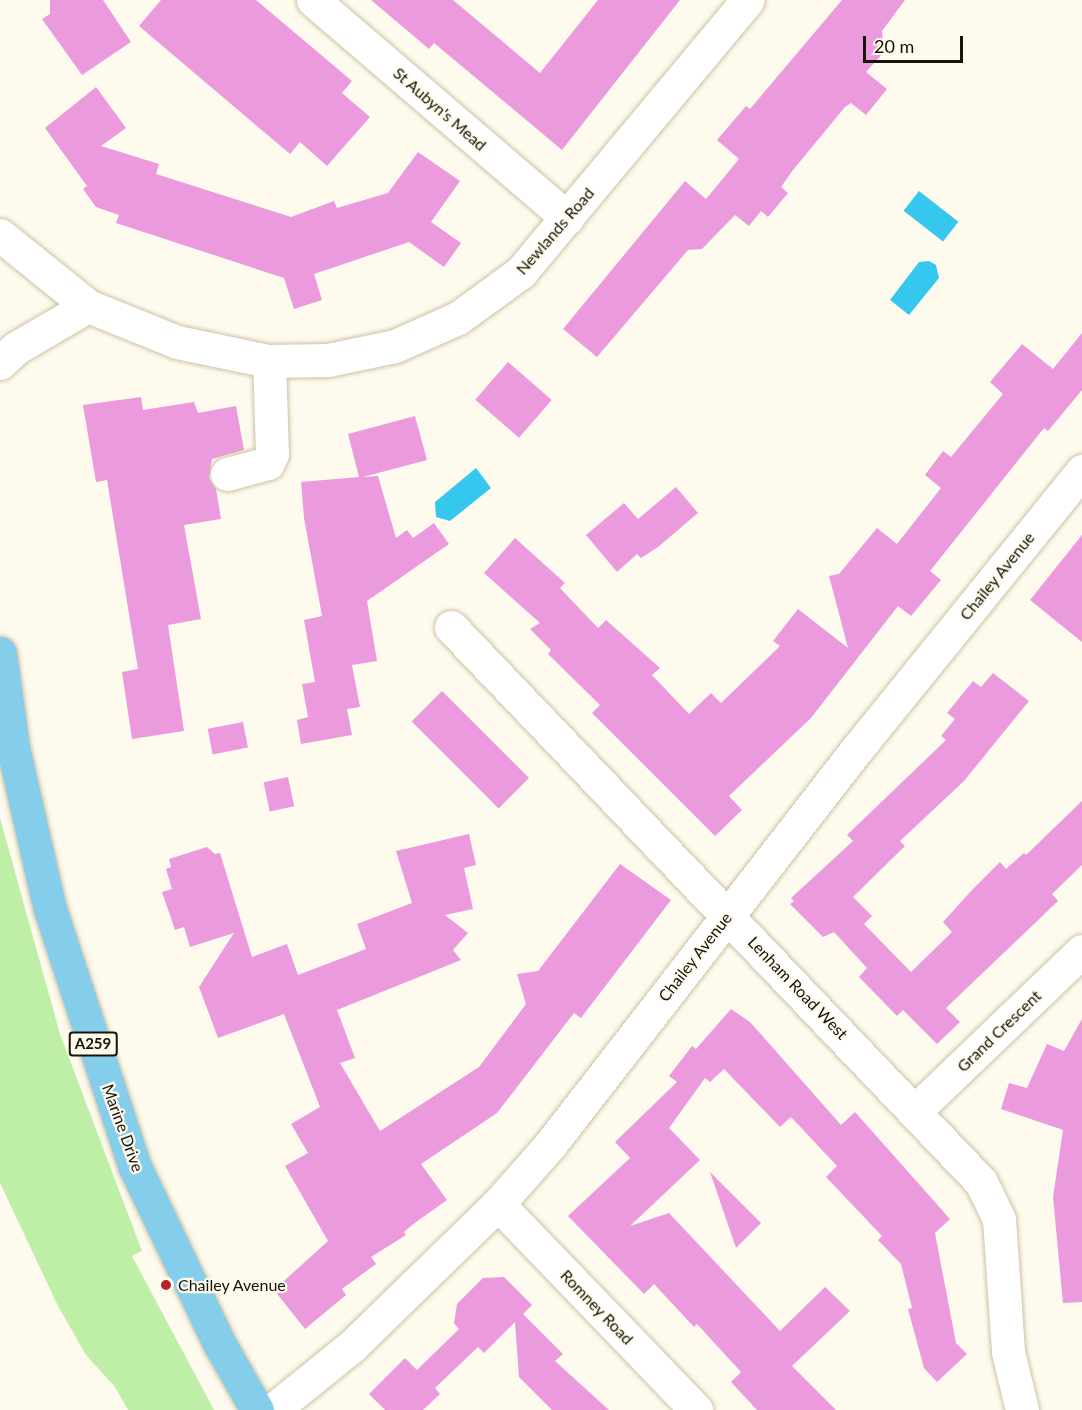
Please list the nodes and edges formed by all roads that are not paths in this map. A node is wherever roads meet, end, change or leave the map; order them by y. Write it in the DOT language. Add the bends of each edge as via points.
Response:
graph roads {
  1 [pos="313,0"];
  2 [pos="748,0"];
  3 [pos="567,218"];
  4 [pos="0,235"];
  5 [pos="88,306"];
  6 [pos="269,361"];
  7 [pos="0,363"];
  8 [pos="1082,471"];
  9 [pos="227,474"];
  10 [pos="451,627"];
  11 [pos="0,653"];
  12 [pos="729,914"];
  13 [pos="1082,951"];
  14 [pos="915,1111"];
  15 [pos="498,1204"];
  16 [pos="257,1410"];
  17 [pos="273,1410"];
  18 [pos="696,1410"];
  19 [pos="1022,1410"];
  1 -- 3 [label="street, St Aubyn's Mead"];
  2 -- 3 [label="street, Newlands Road"];
  3 -- 6 [label="street, Newlands Road" via="541,251 500,291 428,333 355,356"];
  4 -- 5 [label="street, Newlands Road"];
  5 -- 6 [label="street, Newlands Road" via="177,342"];
  5 -- 7 [label="street" via="16,348"];
  6 -- 9 [label="street" via="272,454 268,463 257,468"];
  8 -- 12 [label="street, Chailey Avenue"];
  10 -- 12 [label="street, Lenham Road West"];
  11 -- 16 [label="main road, Marine Drive / A259" via="30,828 89,1032 135,1167 219,1343"];
  12 -- 14 [label="street, Lenham Road West"];
  12 -- 15 [label="street, Chailey Avenue" via="550,1145"];
  13 -- 14 [label="street, Grand Crescent"];
  14 -- 19 [label="street, Lenham Road West" via="981,1182 995,1206 1008,1352"];
  15 -- 17 [label="street, Chailey Avenue" via="352,1346"];
  15 -- 18 [label="street, Romney Road"];
}
